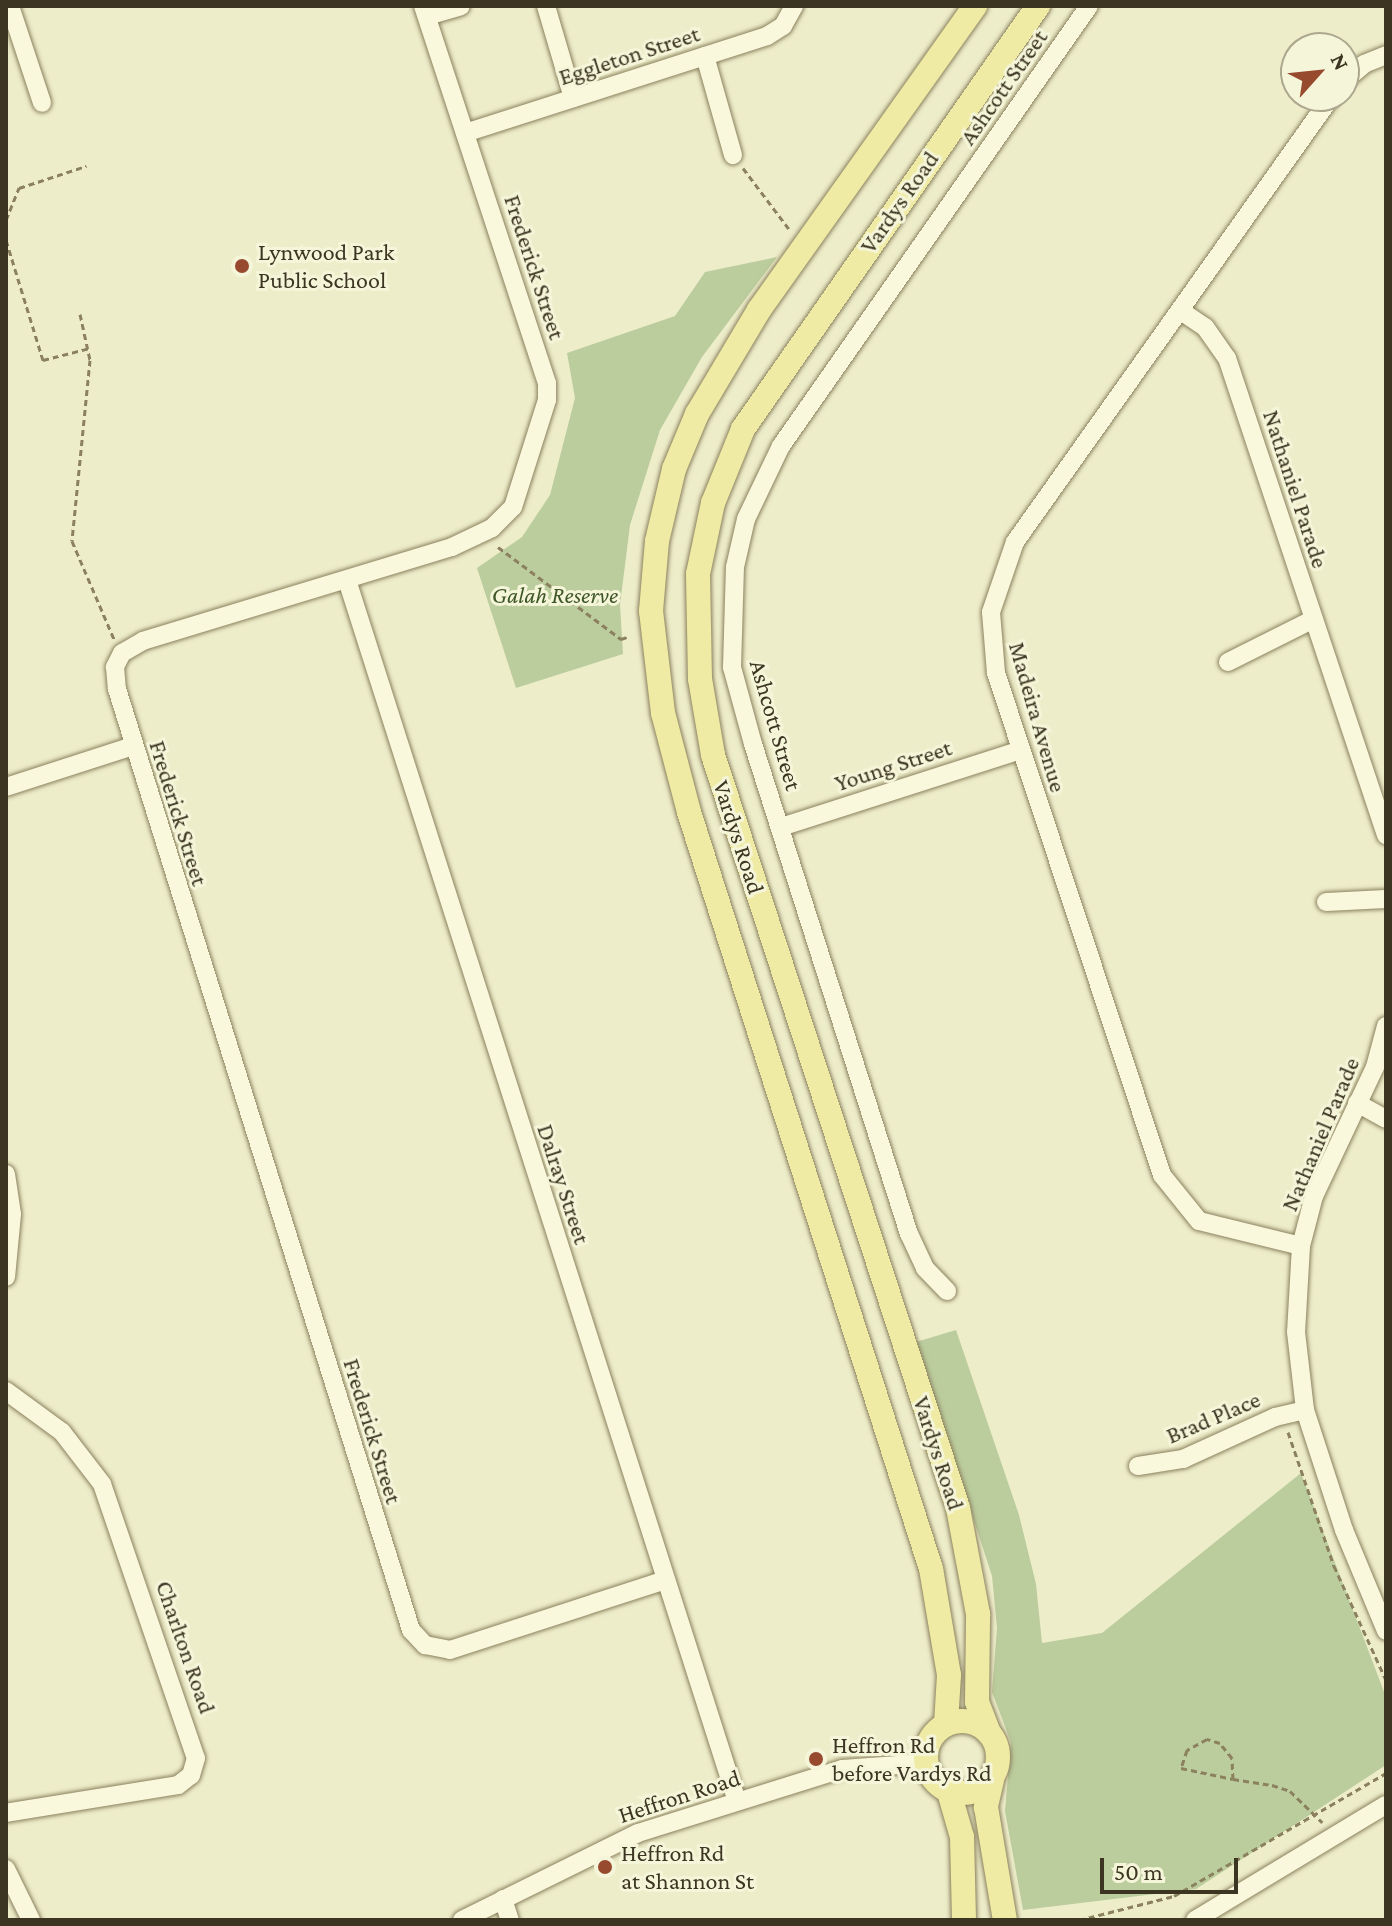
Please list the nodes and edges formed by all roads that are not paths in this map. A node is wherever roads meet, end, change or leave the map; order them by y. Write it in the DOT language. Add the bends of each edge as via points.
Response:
graph roads {
  1 [pos="10,6"];
  2 [pos="461,6"];
  3 [pos="546,6"];
  4 [pos="794,6"];
  5 [pos="975,6"];
  6 [pos="1038,6"];
  7 [pos="1089,6"];
  8 [pos="425,11"];
  9 [pos="1386,55"];
  10 [pos="705,56"];
  11 [pos="1360,67"];
  12 [pos="573,98"];
  13 [pos="42,103"];
  14 [pos="1321,112"];
  15 [pos="465,133"];
  16 [pos="733,155"];
  17 [pos="1181,311"];
  18 [pos="347,580"];
  19 [pos="1314,619"];
  20 [pos="1228,662"];
  21 [pos="133,746"];
  22 [pos="1021,750"];
  23 [pos="6,787"];
  24 [pos="781,827"];
  25 [pos="1386,835"];
  26 [pos="1386,899"];
  27 [pos="1326,902"];
  28 [pos="1386,1026"];
  29 [pos="1357,1103"];
  30 [pos="1386,1119"];
  31 [pos="6,1174"];
  32 [pos="1301,1246"];
  33 [pos="6,1277"];
  34 [pos="947,1291"];
  35 [pos="6,1391"];
  36 [pos="1305,1410"];
  37 [pos="1138,1466"];
  38 [pos="666,1580"];
  39 [pos="1386,1631"];
  40 [pos="946,1724"];
  41 [pos="989,1733"];
  42 [pos="926,1763"];
  43 [pos="992,1780"];
  44 [pos="949,1792"];
  45 [pos="737,1801"];
  46 [pos="1386,1805"];
  47 [pos="6,1813"];
  48 [pos="6,1869"];
  49 [pos="503,1899"];
  50 [pos="31,1920"];
  51 [pos="462,1920"];
  52 [pos="510,1920"];
  53 [pos="964,1920"];
  54 [pos="1005,1920"];
  55 [pos="1195,1920"];
  1 -- 13 [label="street"];
  2 -- 8 [label="street"];
  3 -- 12 [label="street"];
  4 -- 10 [label="street, Eggleton Street" via="776,32"];
  5 -- 40 [label="main road, Vardys Road" via="759,310 697,414 674,469 657,541 651,611 663,713 689,812 927,1554 949,1675"];
  6 -- 41 [label="main road, Vardys Road" via="743,429 713,503 698,574 700,679 713,755 958,1508 978,1614 977,1702"];
  7 -- 24 [label="street, Ashcott Street" via="781,446 746,519 731,605 732,667"];
  8 -- 15 [label="street, Frederick Street"];
  9 -- 11 [label="street"];
  10 -- 12 [label="street, Eggleton Street"];
  10 -- 16 [label="street"];
  12 -- 15 [label="street, Eggleton Street"];
  14 -- 17 [label="street, Madeira Avenue"];
  15 -- 18 [label="street, Frederick Street" via="548,389 513,507 482,535"];
  17 -- 19 [label="street, Nathaniel Parade" via="1205,327 1227,358"];
  17 -- 22 [label="street, Madeira Avenue" via="1015,542 997,584 991,643"];
  18 -- 21 [label="street, Frederick Street" via="143,641 122,653 115,667 117,689"];
  18 -- 38 [label="street, Dalray Street"];
  19 -- 20 [label="street"];
  19 -- 25 [label="street, Nathaniel Parade"];
  21 -- 23 [label="street"];
  21 -- 38 [label="street, Frederick Street" via="411,1630 425,1645 450,1650"];
  22 -- 24 [label="street, Young Street"];
  22 -- 32 [label="street, Madeira Avenue" via="1162,1175 1199,1221"];
  24 -- 34 [label="street, Ashcott Street" via="816,954 909,1234 925,1268"];
  26 -- 27 [label="street"];
  28 -- 29 [label="street, Nathaniel Parade" via="1375,1067"];
  29 -- 30 [label="street"];
  29 -- 32 [label="street, Nathaniel Parade" via="1314,1196"];
  31 -- 33 [label="street" via="12,1214"];
  32 -- 36 [label="street, Nathaniel Parade" via="1296,1332"];
  35 -- 47 [label="street, Charlton Road" via="62,1432 102,1484 196,1758 191,1775 178,1785"];
  36 -- 37 [label="street, Brad Place" via="1275,1417 1183,1459"];
  36 -- 39 [label="street, Nathaniel Parade" via="1344,1530"];
  38 -- 45 [label="street, Dalray Street"];
  40 -- 41 [label="main road" via="970,1721"];
  40 -- 42 [label="main road" via="928,1743"];
  41 -- 43 [label="main road" via="999,1756"];
  42 -- 44 [label="main road" via="930,1775"];
  42 -- 45 [label="street, Heffron Road" via="842,1769"];
  43 -- 44 [label="main road" via="973,1793"];
  43 -- 54 [label="main road" via="986,1807"];
  44 -- 53 [label="main road" via="962,1837"];
  45 -- 49 [label="street, Heffron Road" via="613,1843"];
  46 -- 55 [label="street"];
  48 -- 50 [label="street"];
  49 -- 51 [label="street, Heffron Road"];
  49 -- 52 [label="street"];
}
